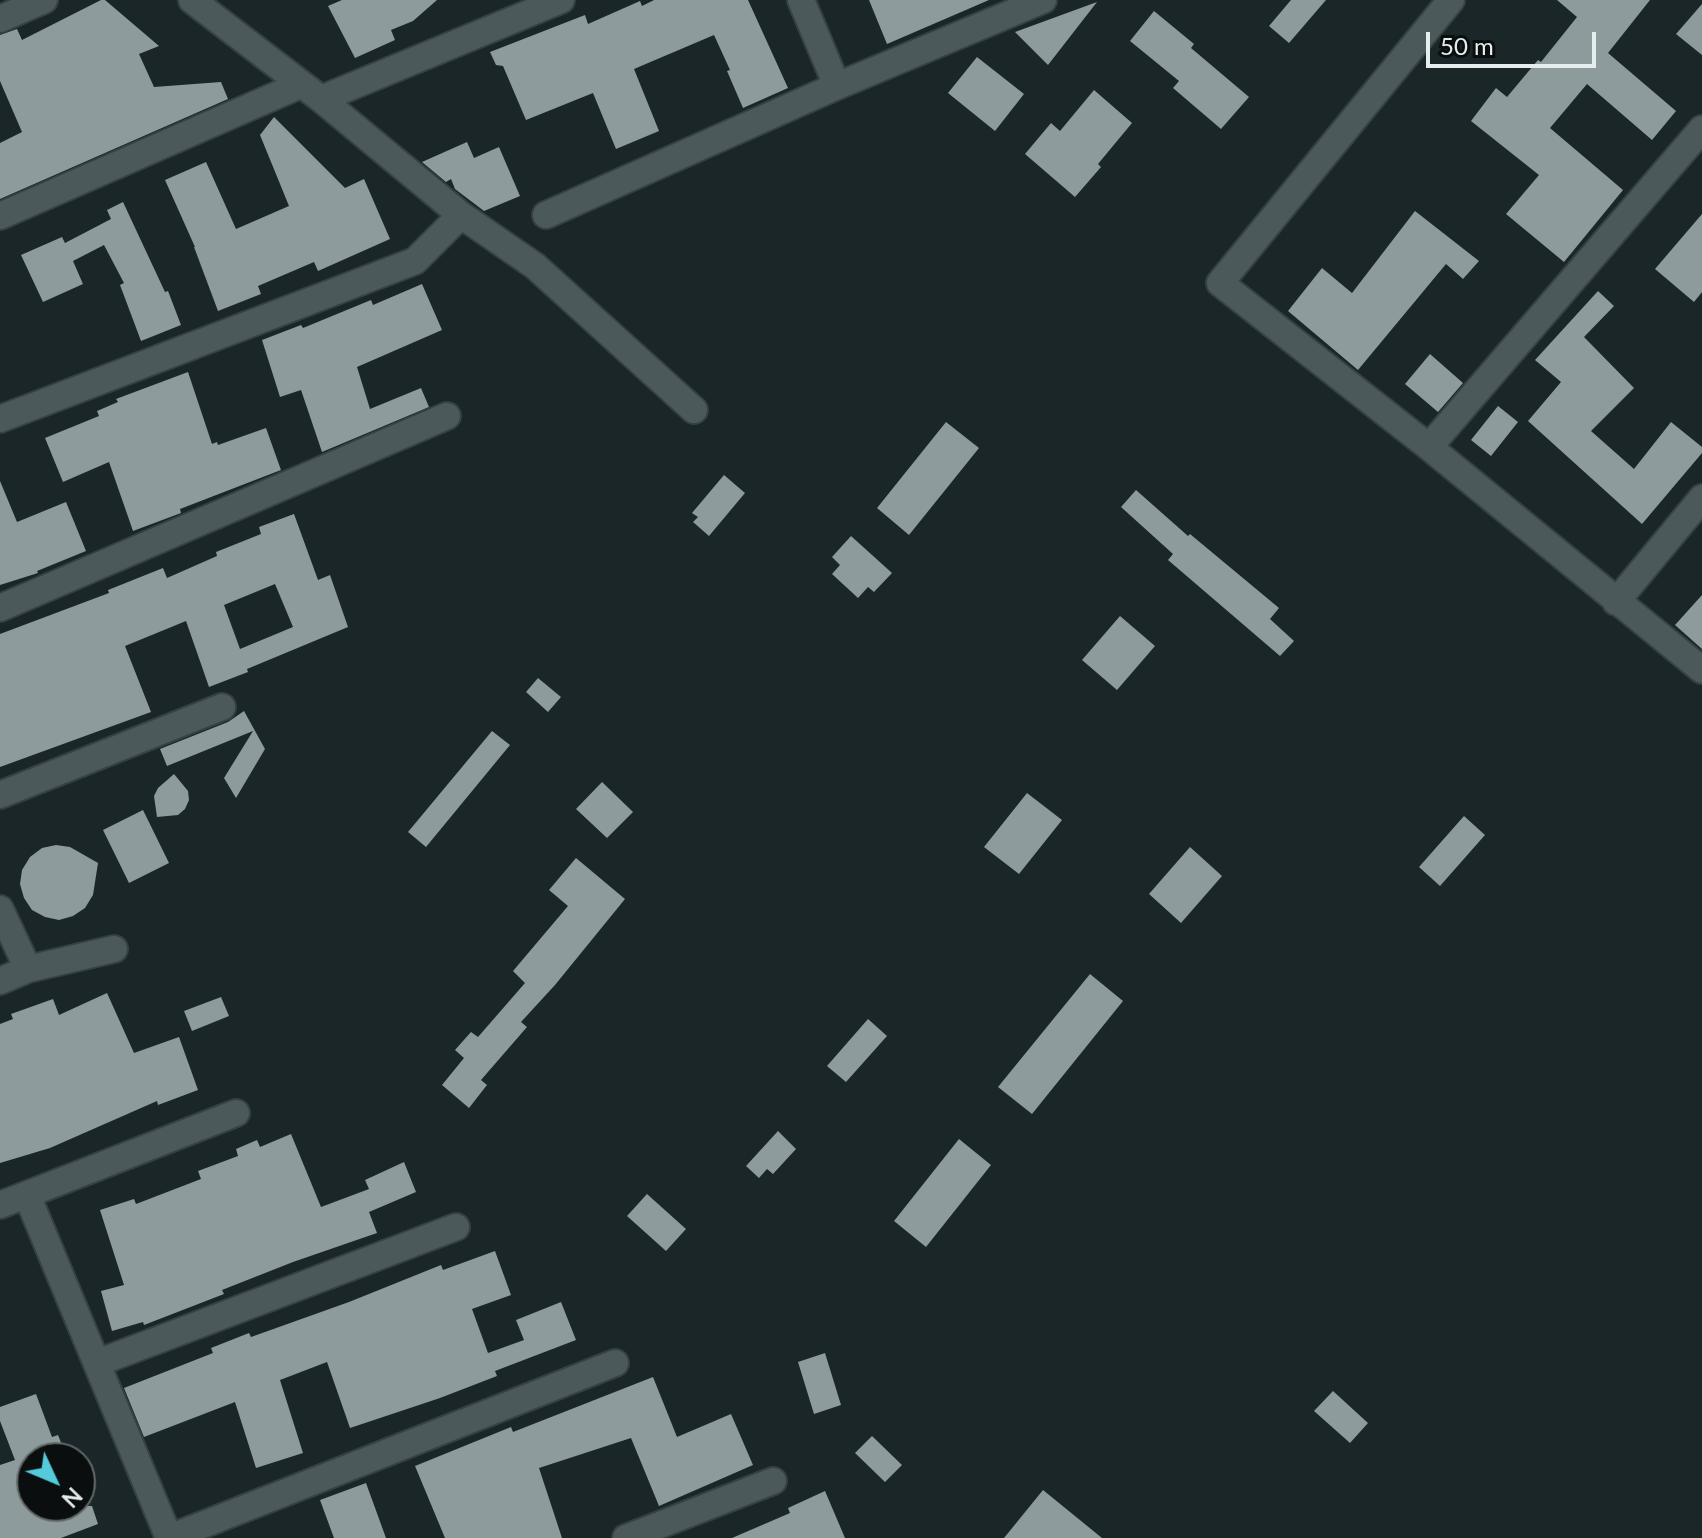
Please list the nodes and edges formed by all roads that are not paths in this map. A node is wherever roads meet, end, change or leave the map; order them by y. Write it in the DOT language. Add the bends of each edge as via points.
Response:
graph roads {
  1 [pos="44,0"];
  2 [pos="192,0"];
  3 [pos="561,0"];
  4 [pos="801,0"];
  5 [pos="1043,0"];
  6 [pos="1451,0"];
  7 [pos="0,19"];
  8 [pos="837,86"];
  9 [pos="310,92"];
  10 [pos="1702,129"];
  11 [pos="461,215"];
  12 [pos="546,215"];
  13 [pos="0,216"];
  14 [pos="694,410"];
  15 [pos="447,416"];
  16 [pos="0,419"];
  17 [pos="1429,447"];
  18 [pos="1702,498"];
  19 [pos="1616,602"];
  20 [pos="0,608"];
  21 [pos="1702,670"];
  22 [pos="222,707"];
  23 [pos="0,795"];
  24 [pos="0,909"];
  25 [pos="114,949"];
  26 [pos="28,969"];
  27 [pos="0,981"];
  28 [pos="236,1113"];
  29 [pos="27,1195"];
  30 [pos="0,1205"];
  31 [pos="456,1227"];
  32 [pos="97,1363"];
  33 [pos="615,1363"];
  34 [pos="773,1481"];
  35 [pos="626,1538"];
  1 -- 7 [label="street"];
  2 -- 9 [label="street"];
  3 -- 9 [label="street"];
  4 -- 8 [label="street"];
  5 -- 8 [label="street"];
  6 -- 17 [label="street" via="1220,283"];
  8 -- 12 [label="street"];
  9 -- 11 [label="street"];
  9 -- 13 [label="street"];
  10 -- 17 [label="street"];
  11 -- 14 [label="street" via="535,266"];
  11 -- 16 [label="street" via="415,261"];
  15 -- 20 [label="street"];
  17 -- 19 [label="street"];
  18 -- 19 [label="street"];
  19 -- 21 [label="street"];
  22 -- 23 [label="street"];
  24 -- 26 [label="street"];
  25 -- 26 [label="street"];
  26 -- 27 [label="street"];
  28 -- 29 [label="street"];
  29 -- 30 [label="street"];
  29 -- 32 [label="street"];
  31 -- 32 [label="street"];
  32 -- 33 [label="street" via="169,1538"];
  34 -- 35 [label="street"];
}
